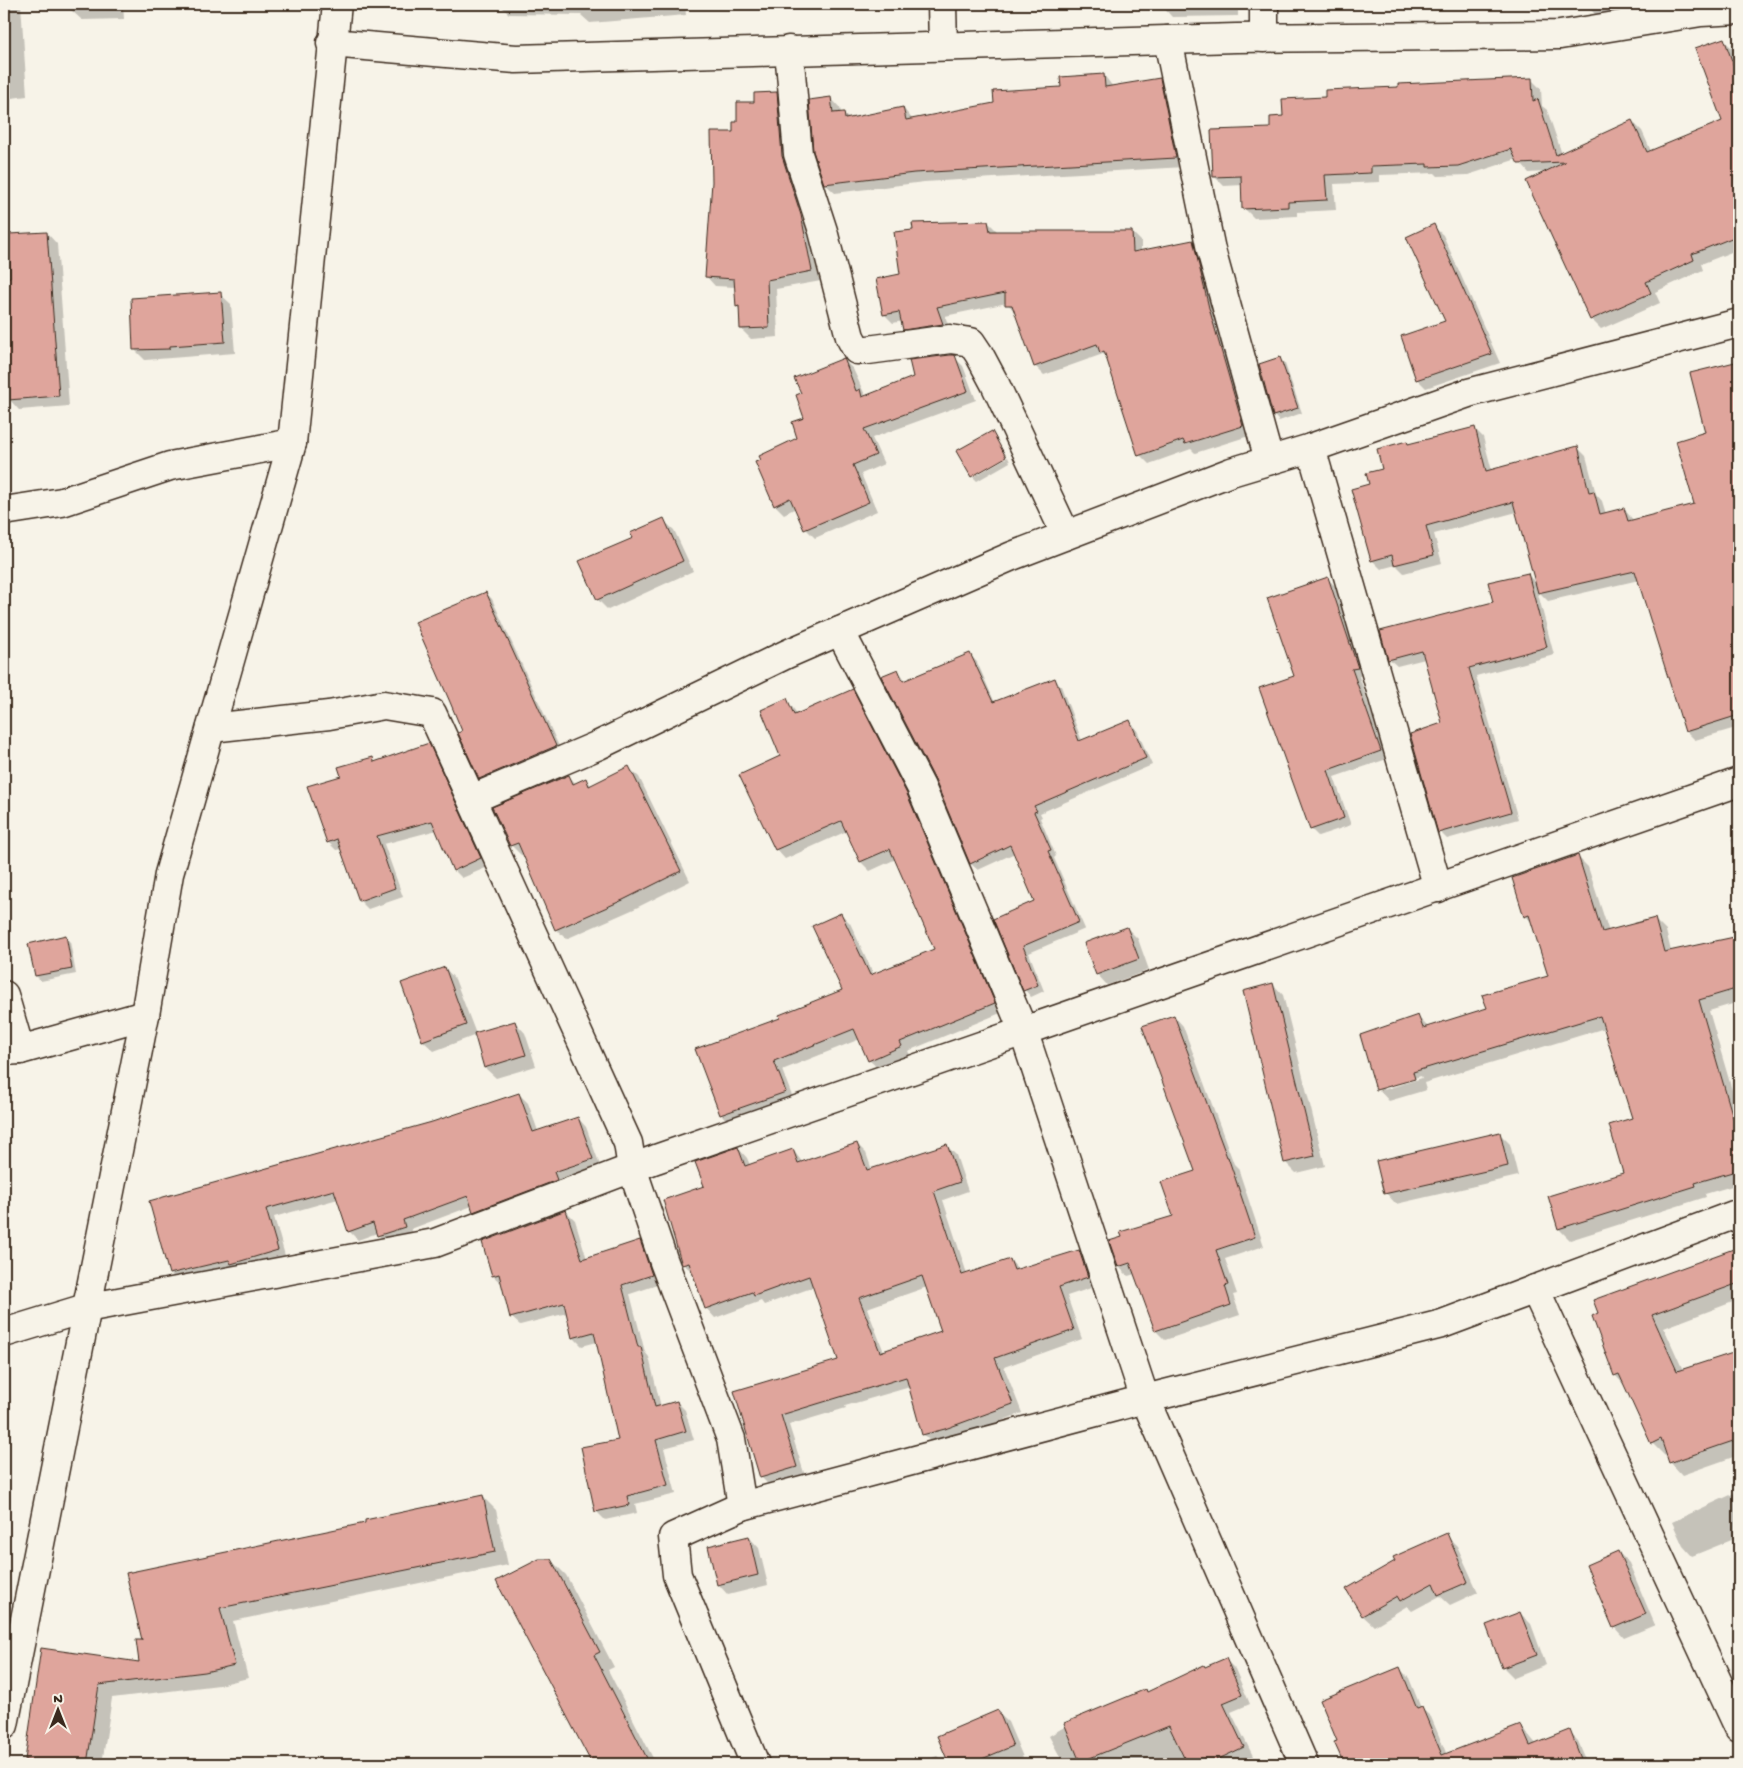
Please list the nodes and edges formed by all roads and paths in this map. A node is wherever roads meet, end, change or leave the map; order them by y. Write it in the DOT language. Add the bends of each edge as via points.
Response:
graph roads {
  1 [pos="337,4"];
  2 [pos="942,4"];
  3 [pos="1264,4"];
  4 [pos="1700,8"];
  5 [pos="1739,10"];
  6 [pos="1264,38"];
  7 [pos="1168,40"];
  8 [pos="331,43"];
  9 [pos="943,46"];
  10 [pos="789,50"];
  11 [pos="1739,323"];
  12 [pos="292,443"];
  13 [pos="1311,448"];
  14 [pos="1269,460"];
  15 [pos="4,511"];
  16 [pos="1066,535"];
  17 [pos="840,631"];
  18 [pos="210,728"];
  19 [pos="1739,782"];
  20 [pos="472,799"];
  21 [pos="1438,888"];
  22 [pos="4,995"];
  23 [pos="145,1015"];
  24 [pos="1022,1030"];
  25 [pos="12,1050"];
  26 [pos="632,1168"];
  27 [pos="1739,1213"];
  28 [pos="1536,1289"];
  29 [pos="86,1308"];
  30 [pos="4,1333"];
  31 [pos="1145,1399"];
  32 [pos="742,1506"];
  33 [pos="4,1725"];
  34 [pos="1739,1728"];
  35 [pos="755,1764"];
  36 [pos="1304,1764"];
  1 -- 8 [label="street"];
  2 -- 9 [label="street"];
  3 -- 6 [label="street"];
  4 -- 5 [label="street"];
  4 -- 6 [label="street" via="1560,35"];
  6 -- 7 [label="street"];
  7 -- 9 [label="street"];
  7 -- 14 [label="street" via="1211,250"];
  8 -- 10 [label="street" via="516,59"];
  8 -- 12 [label="street"];
  9 -- 10 [label="street"];
  10 -- 16 [label="street" via="798,154 823,231 850,337 858,350 950,339 971,342 991,376"];
  11 -- 13 [label="street" via="1468,393"];
  12 -- 15 [label="street" via="170,466 62,502"];
  12 -- 18 [label="street"];
  13 -- 14 [label="street"];
  13 -- 21 [label="street"];
  14 -- 16 [label="street"];
  16 -- 17 [label="street"];
  17 -- 20 [label="street" via="599,745"];
  17 -- 24 [label="street" via="921,787"];
  18 -- 20 [label="street" via="329,715 384,705 432,713"];
  18 -- 23 [label="street" via="169,874"];
  19 -- 21 [label="street"];
  20 -- 26 [label="street" via="628,1143"];
  21 -- 24 [label="street"];
  22 -- 25 [label="street"];
  23 -- 25 [label="street"];
  23 -- 29 [label="street"];
  24 -- 26 [label="street"];
  24 -- 31 [label="street"];
  26 -- 29 [label="street" via="435,1243"];
  26 -- 32 [label="street" via="731,1439"];
  27 -- 28 [label="street"];
  28 -- 31 [label="street" via="1442,1324"];
  28 -- 34 [label="street"];
  29 -- 30 [label="street"];
  29 -- 33 [label="street"];
  31 -- 32 [label="street"];
  31 -- 36 [label="street"];
  32 -- 35 [label="street" via="674,1537 676,1575"];
}
